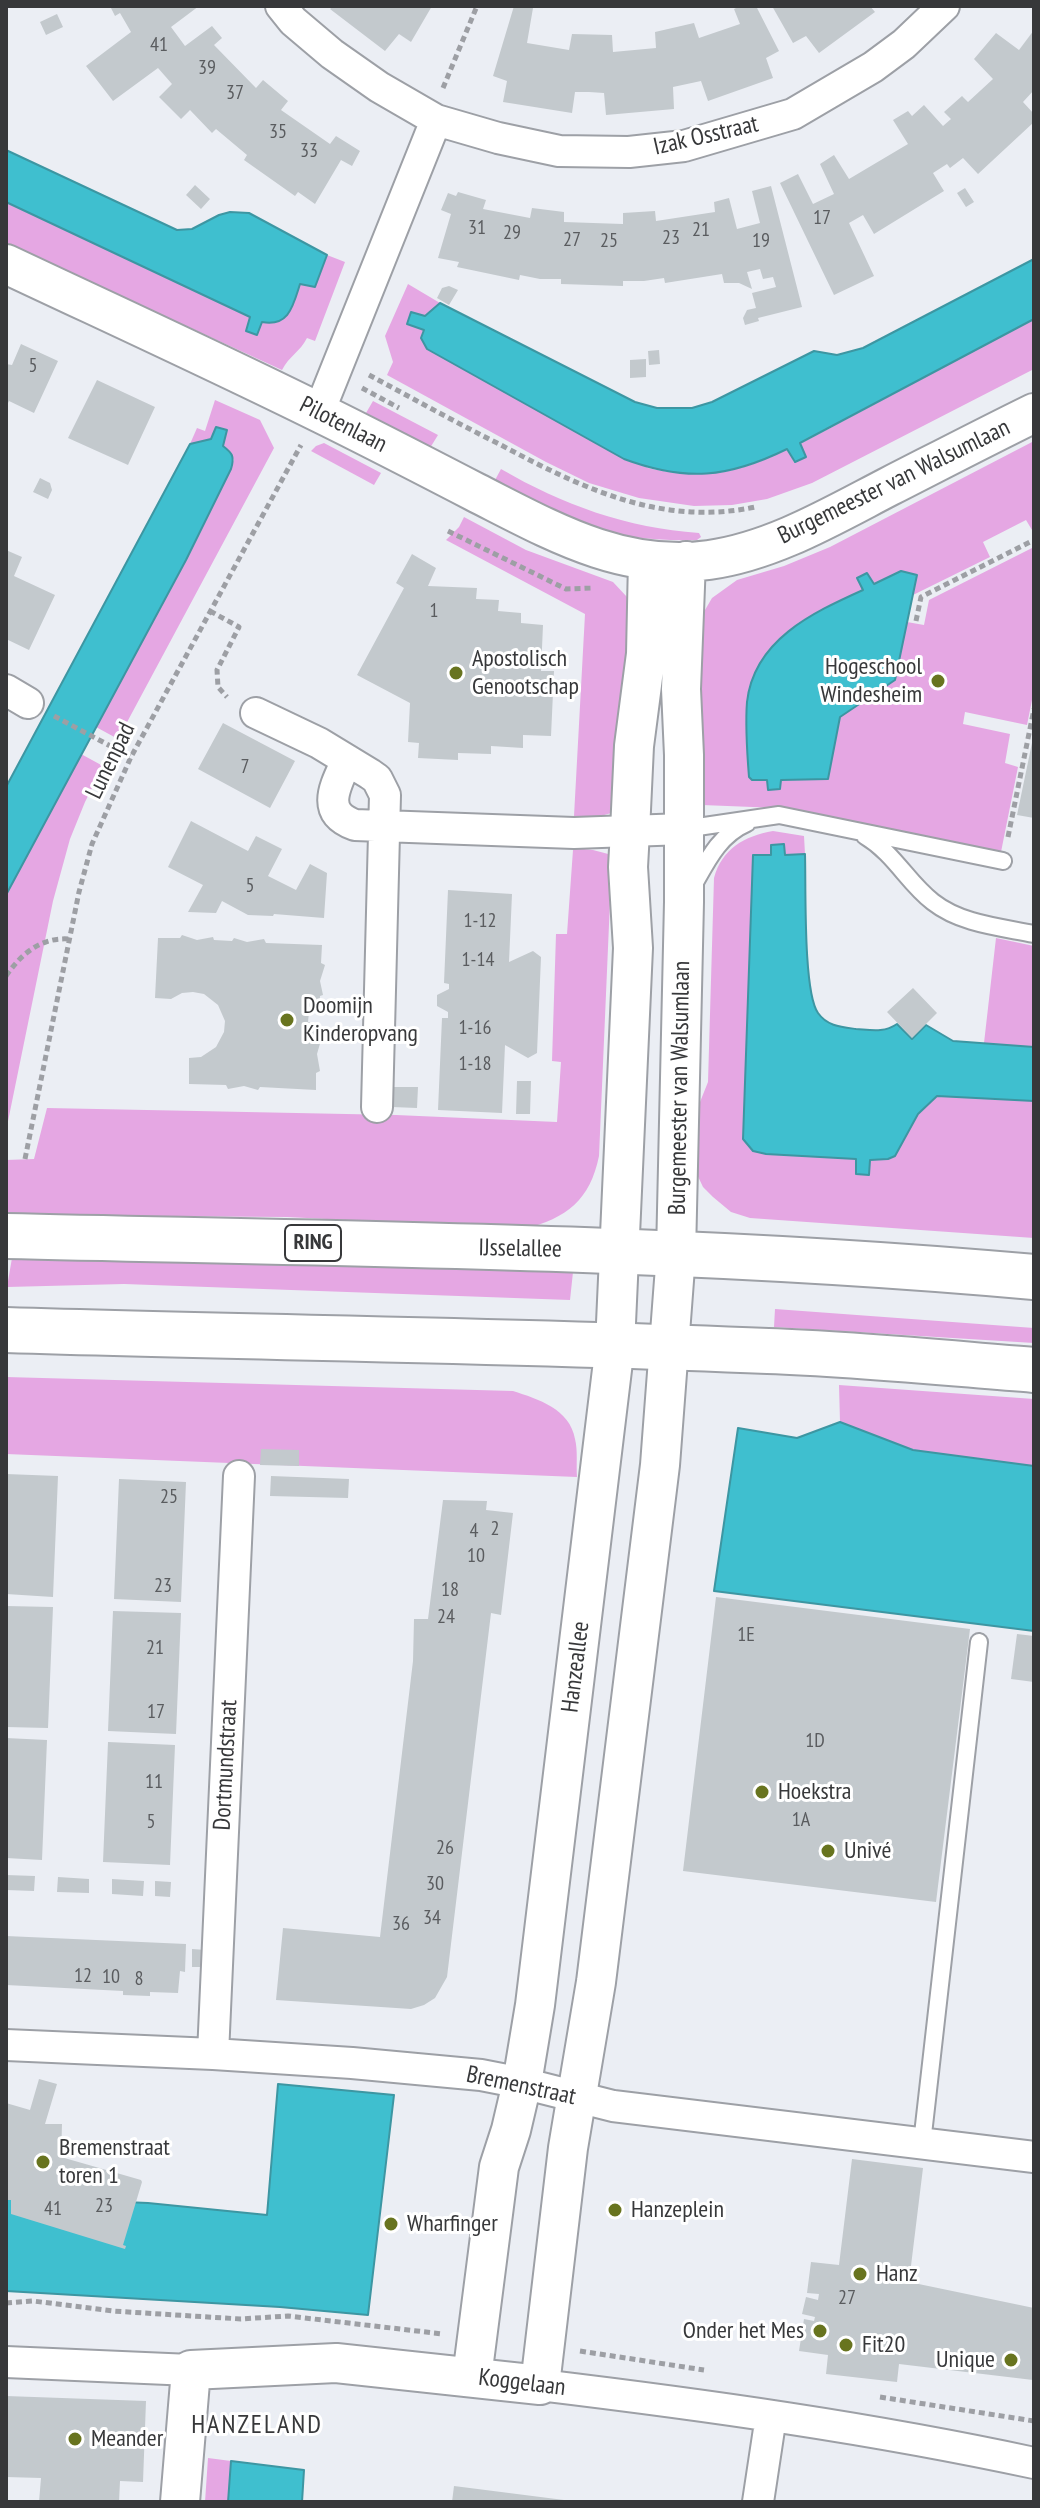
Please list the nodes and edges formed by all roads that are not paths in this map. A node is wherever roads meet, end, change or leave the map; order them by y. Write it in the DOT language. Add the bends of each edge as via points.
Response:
graph roads {
  1 [pos="281,6"];
  2 [pos="944,6"];
  3 [pos="436,120"];
  4 [pos="6,264"];
  5 [pos="319,412"];
  6 [pos="1034,413"];
  7 [pos="648,560"];
  8 [pos="686,561"];
  9 [pos="256,713"];
  10 [pos="347,760"];
  11 [pos="755,819"];
  12 [pos="385,825"];
  13 [pos="684,829"];
  14 [pos="630,831"];
  15 [pos="857,831"];
  16 [pos="1003,861"];
  17 [pos="684,902"];
  18 [pos="1034,934"];
  19 [pos="377,1107"];
  20 [pos="6,1236"];
  21 [pos="620,1251"];
  22 [pos="676,1254"];
  23 [pos="1034,1277"];
  24 [pos="6,1330"];
  25 [pos="615,1345"];
  26 [pos="669,1347"];
  27 [pos="1034,1370"];
  28 [pos="239,1476"];
  29 [pos="979,1642"];
  30 [pos="6,2045"];
  31 [pos="213,2054"];
  32 [pos="522,2083"];
  33 [pos="575,2097"];
  34 [pos="922,2143"];
  35 [pos="1034,2157"];
  36 [pos="6,2362"];
  37 [pos="191,2370"];
  38 [pos="472,2377"];
  39 [pos="540,2385"];
  40 [pos="771,2416"];
  41 [pos="1034,2463"];
  42 [pos="180,2502"];
  43 [pos="758,2502"];
  1 -- 3 [label="street, Izak Osstraat" via="332,54"];
  2 -- 3 [label="street, Izak Osstraat" via="873,67 793,114 684,146 559,151"];
  3 -- 5 [label="street"];
  4 -- 5 [label="street, Pilotenlaan"];
  5 -- 7 [label="street, Pilotenlaan" via="564,537"];
  6 -- 8 [label="street, Burgemeester van Walsumlaan" via="787,537 729,556"];
  7 -- 8 [label="street, Pilotenlaan"];
  7 -- 14 [label="street, Burgemeester van Walsumlaan" via="646,654"];
  8 -- 13 [label="street, Burgemeester van Walsumlaan" via="681,689"];
  9 -- 10 [label="street"];
  10 -- 12 [label="street" via="377,779 385,795"];
  10 -- 12 [label="street" via="333,792 335,810 355,825"];
  11 -- 13 [label="lane"];
  11 -- 15 [label="lane" via="779,815"];
  11 -- 17 [label="lane" via="714,849"];
  12 -- 14 [label="street"];
  12 -- 19 [label="street"];
  13 -- 14 [label="street"];
  13 -- 17 [label="street, Burgemeester van Walsumlaan"];
  14 -- 21 [label="street, Burgemeester van Walsumlaan" via="633,948"];
  15 -- 16 [label="lane"];
  15 -- 18 [label="lane" via="880,845 946,911"];
  17 -- 22 [label="street, Burgemeester van Walsumlaan"];
  20 -- 21 [label="main road, IJsselallee / RING"];
  21 -- 22 [label="main road, IJsselallee / RING"];
  21 -- 25 [label="street, Hanzeallee"];
  22 -- 23 [label="main road, IJsselallee / RING"];
  22 -- 26 [label="street, Burgemeester van Walsumlaan"];
  24 -- 25 [label="main road"];
  25 -- 26 [label="main road"];
  25 -- 32 [label="street, Hanzeallee"];
  26 -- 27 [label="main road"];
  26 -- 33 [label="street" via="660,1465 600,1951"];
  28 -- 31 [label="street, Dortmundstraat"];
  29 -- 34 [label="lane"];
  30 -- 31 [label="street, Bremenstraat"];
  31 -- 32 [label="street, Bremenstraat" via="481,2075"];
  32 -- 33 [label="street, Bremenstraat"];
  32 -- 38 [label="street" via="499,2167"];
  33 -- 34 [label="street, Bremenstraat"];
  33 -- 39 [label="street"];
  34 -- 35 [label="street, Bremenstraat"];
  36 -- 37 [label="street, Koggelaan"];
  37 -- 38 [label="street, Koggelaan" via="336,2363"];
  37 -- 42 [label="street"];
  38 -- 39 [label="street, Koggelaan"];
  39 -- 40 [label="street, Koggelaan"];
  40 -- 41 [label="street, Koggelaan"];
  40 -- 43 [label="street"];
}
